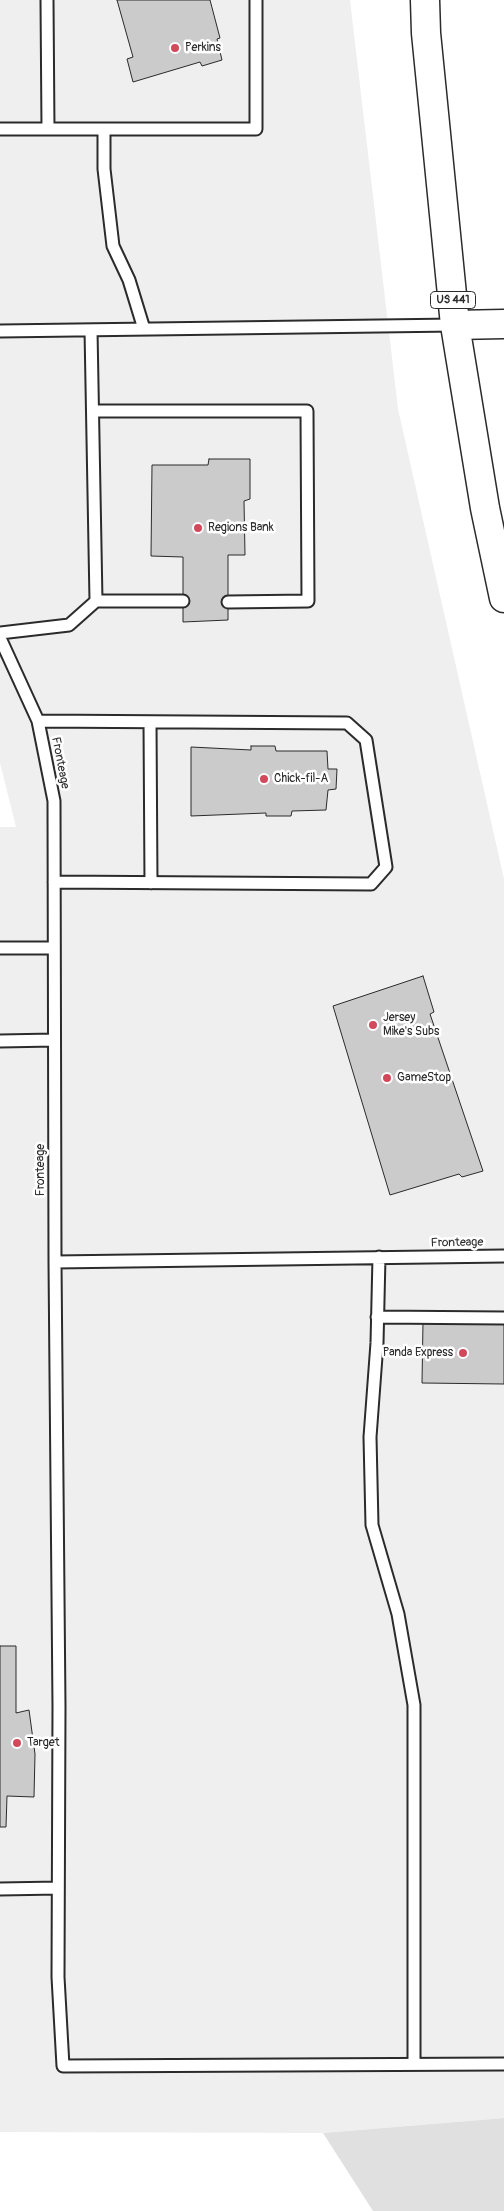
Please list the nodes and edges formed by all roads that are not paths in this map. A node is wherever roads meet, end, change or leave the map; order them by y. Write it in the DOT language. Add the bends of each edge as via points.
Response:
graph roads {
  1 [pos="47,0"];
  2 [pos="256,0"];
  3 [pos="424,0"];
  4 [pos="0,129"];
  5 [pos="48,129"];
  6 [pos="104,129"];
  7 [pos="504,324"];
  8 [pos="456,326"];
  9 [pos="144,329"];
  10 [pos="91,330"];
  11 [pos="0,331"];
  12 [pos="94,411"];
  13 [pos="504,598"];
  14 [pos="96,601"];
  15 [pos="183,602"];
  16 [pos="228,602"];
  17 [pos="0,633"];
  18 [pos="0,638"];
  19 [pos="38,721"];
  20 [pos="150,722"];
  21 [pos="54,882"];
  22 [pos="151,883"];
  23 [pos="0,948"];
  24 [pos="54,948"];
  25 [pos="0,1040"];
  26 [pos="54,1040"];
  27 [pos="504,1256"];
  28 [pos="379,1257"];
  29 [pos="55,1262"];
  30 [pos="377,1318"];
  31 [pos="504,1318"];
  32 [pos="58,1888"];
  33 [pos="0,1889"];
  34 [pos="414,2064"];
  35 [pos="504,2064"];
  1 -- 5 [label="lane"];
  2 -- 6 [label="lane" via="256,129"];
  3 -- 8 [label="main road, US 441"];
  4 -- 5 [label="lane"];
  5 -- 6 [label="lane"];
  6 -- 9 [label="lane" via="104,169 113,246 129,280"];
  7 -- 8 [label="main road"];
  8 -- 9 [label="lane"];
  8 -- 13 [label="main road, US 441" via="485,508"];
  9 -- 10 [label="lane"];
  10 -- 11 [label="lane"];
  10 -- 12 [label="lane"];
  12 -- 14 [label="lane"];
  12 -- 16 [label="lane" via="307,411 308,602"];
  14 -- 15 [label="lane"];
  14 -- 17 [label="lane" via="69,625"];
  18 -- 19 [label="lane, Fronteage"];
  19 -- 20 [label="lane"];
  19 -- 21 [label="lane, Fronteage" via="54,801"];
  20 -- 22 [label="lane"];
  20 -- 22 [label="lane" via="347,723 366,740 386,867 371,884"];
  21 -- 22 [label="lane"];
  21 -- 24 [label="lane, Fronteage"];
  23 -- 24 [label="lane"];
  24 -- 26 [label="lane, Fronteage"];
  25 -- 26 [label="lane"];
  26 -- 29 [label="lane, Fronteage"];
  27 -- 28 [label="lane, Fronteage"];
  28 -- 29 [label="lane, Fronteage"];
  28 -- 30 [label="lane"];
  29 -- 32 [label="lane"];
  30 -- 31 [label="lane"];
  30 -- 34 [label="lane" via="370,1437 372,1525 398,1614 414,1705"];
  32 -- 33 [label="lane"];
  32 -- 34 [label="lane" via="63,2066"];
  34 -- 35 [label="lane"];
}
